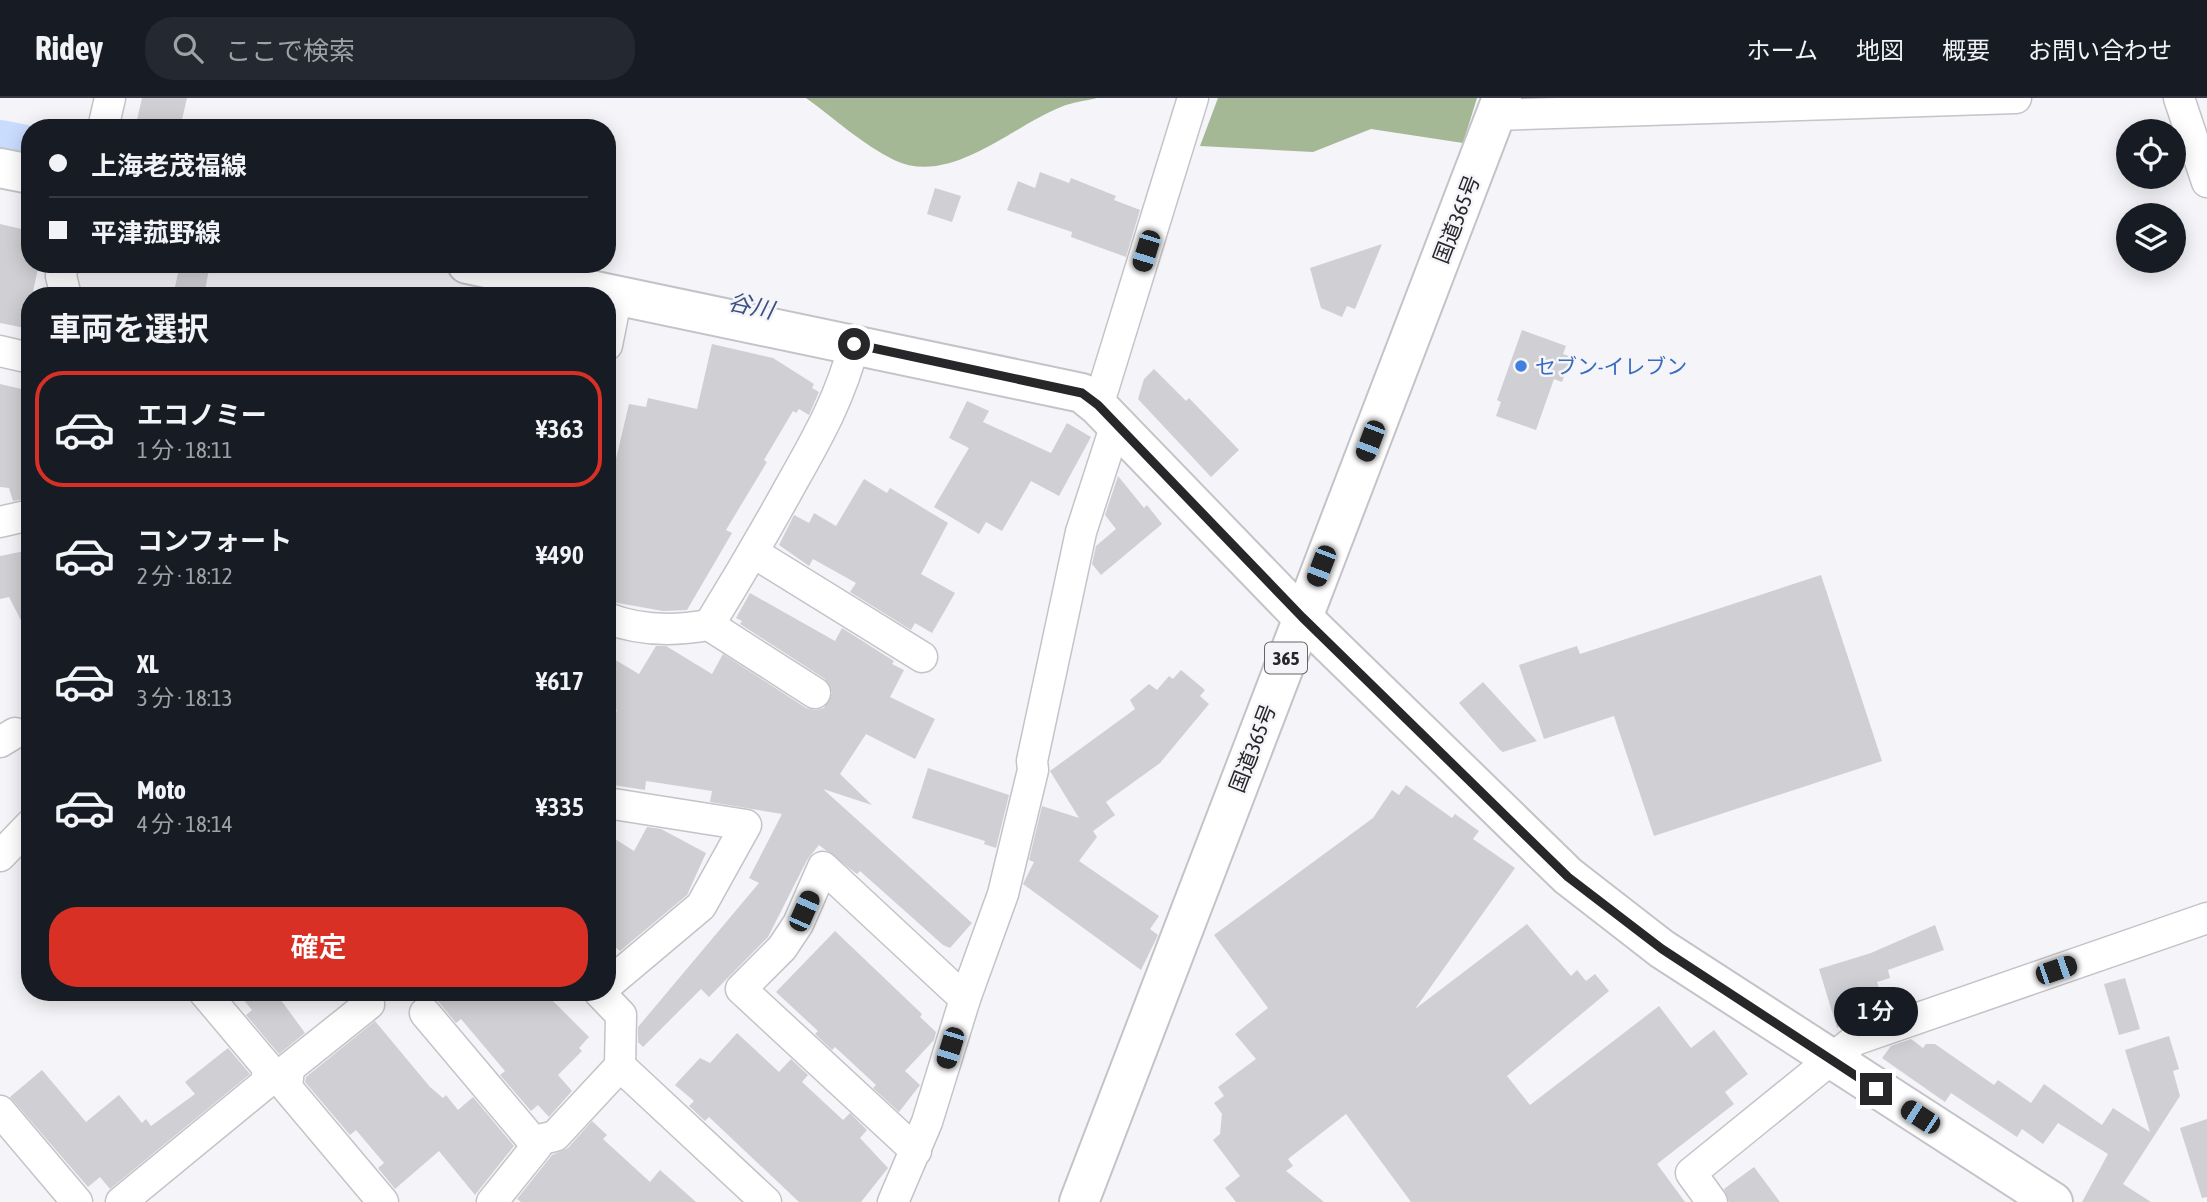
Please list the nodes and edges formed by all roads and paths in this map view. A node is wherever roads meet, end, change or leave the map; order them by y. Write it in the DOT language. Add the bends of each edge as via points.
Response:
graph roads {
  1 [pos="110,98"];
  2 [pos="1193,98"];
  3 [pos="2016,98"];
  4 [pos="2179,98"];
  5 [pos="2201,98"];
  6 [pos="2207,99"];
  7 [pos="1499,106"];
  8 [pos="105,119"];
  9 [pos="0,168"];
  10 [pos="21,172"];
  11 [pos="2207,182"];
  12 [pos="511,273"];
  13 [pos="578,287"];
  14 [pos="617,295"];
  15 [pos="616,300"];
  16 [pos="854,344"];
  17 [pos="0,351"];
  18 [pos="21,356"];
  19 [pos="1107,415"];
  20 [pos="21,517"];
  21 [pos="0,522"];
  22 [pos="754,553"];
  23 [pos="1302,617"];
  24 [pos="616,622"];
  25 [pos="709,625"];
  26 [pos="922,657"];
  27 [pos="815,694"];
  28 [pos="616,804"];
  29 [pos="21,834"];
  30 [pos="0,856"];
  31 [pos="2207,918"];
  32 [pos="616,977"];
  33 [pos="965,999"];
  34 [pos="212,1001"];
  35 [pos="368,1001"];
  36 [pos="607,1001"];
  37 [pos="425,1013"];
  38 [pos="1832,1061"];
  39 [pos="620,1066"];
  40 [pos="278,1078"];
  41 [pos="0,1111"];
  42 [pos="534,1141"];
  43 [pos="916,1151"];
  44 [pos="77,1202"];
  45 [pos="121,1202"];
  46 [pos="383,1202"];
  47 [pos="492,1202"];
  48 [pos="766,1202"];
  49 [pos="894,1202"];
  50 [pos="1079,1202"];
  51 [pos="1712,1202"];
  52 [pos="2053,1202"];
  1 -- 8 [label="street"];
  2 -- 19 [label="street"];
  3 -- 7 [label="street"];
  4 -- 11 [label="street"];
  5 -- 6 [label="street"];
  7 -- 23 [label="main road, 国道365号 / 365"];
  9 -- 10 [label="main road"];
  12 -- 13 [label="main road"];
  14 -- 15 [label="street"];
  14 -- 16 [label="main road"];
  16 -- 19 [label="main road" via="1082,393"];
  16 -- 22 [label="street" via="827,420"];
  17 -- 18 [label="street"];
  19 -- 23 [label="main road"];
  19 -- 33 [label="street" via="1003,894"];
  20 -- 21 [label="street"];
  22 -- 25 [label="street"];
  22 -- 26 [label="street"];
  23 -- 38 [label="main road" via="1568,877 1662,949"];
  23 -- 50 [label="main road, 国道365号 / 365"];
  24 -- 25 [label="street" via="671,629"];
  25 -- 27 [label="street"];
  28 -- 32 [label="street" via="746,825 701,906"];
  29 -- 30 [label="street"];
  31 -- 38 [label="street" via="1855,1040"];
  33 -- 43 [label="street"];
  33 -- 43 [label="street" via="823,867 782,948 741,989"];
  34 -- 40 [label="street"];
  35 -- 40 [label="street"];
  36 -- 39 [label="street" via="621,1016"];
  37 -- 42 [label="street"];
  38 -- 51 [label="street" via="1691,1173"];
  38 -- 52 [label="main road"];
  39 -- 42 [label="street" via="555,1136"];
  39 -- 48 [label="street"];
  40 -- 45 [label="street" via="266,1083"];
  40 -- 46 [label="street"];
  41 -- 44 [label="street"];
  42 -- 47 [label="street" via="537,1146"];
  43 -- 49 [label="street"];
}
